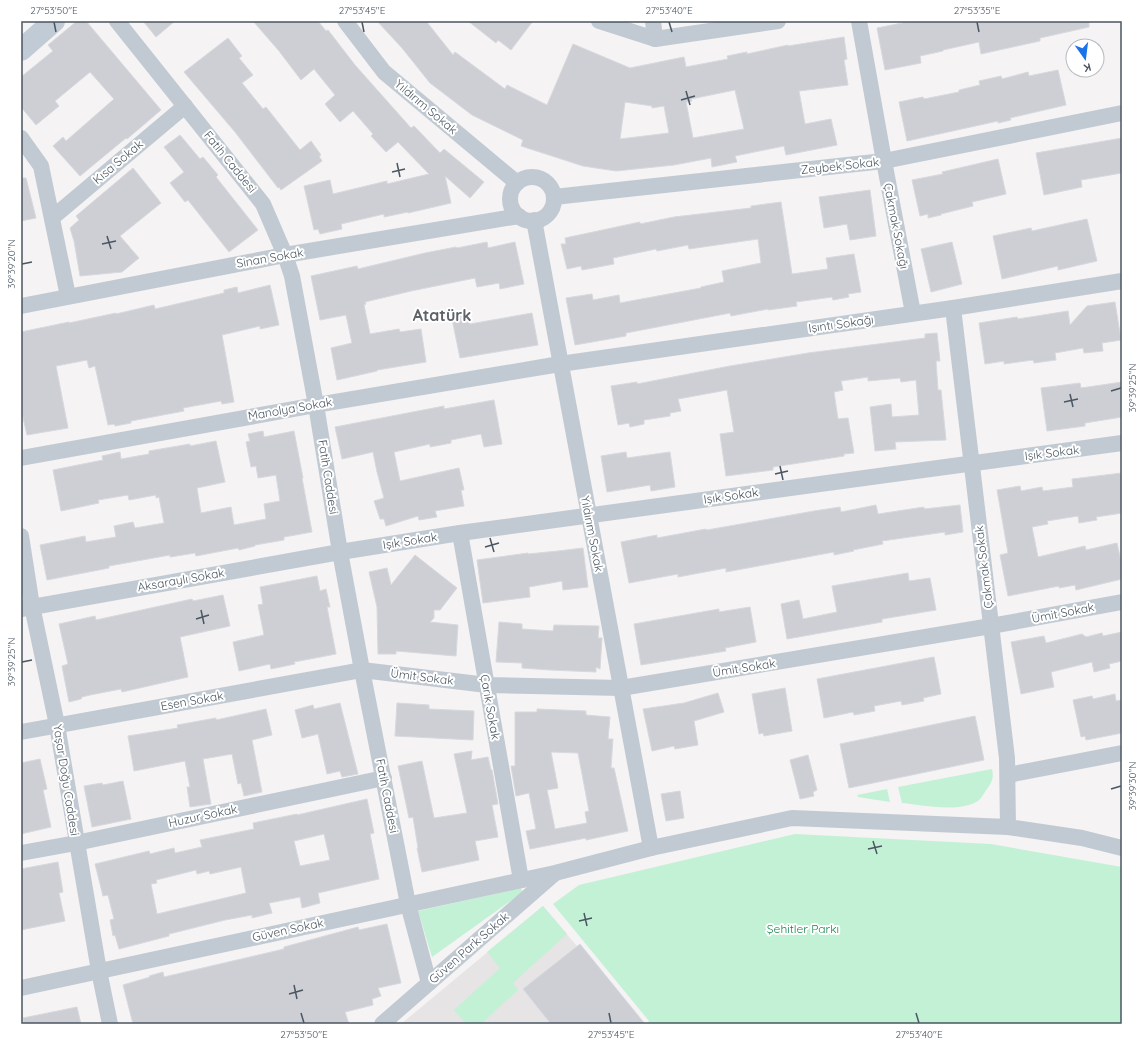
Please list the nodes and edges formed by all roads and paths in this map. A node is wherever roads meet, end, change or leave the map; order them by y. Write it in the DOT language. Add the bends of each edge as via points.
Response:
graph roads {
  1 [pos="54,21"];
  2 [pos="117,21"];
  3 [pos="345,21"];
  4 [pos="599,21"];
  5 [pos="653,21"];
  6 [pos="778,21"];
  7 [pos="859,21"];
  8 [pos="655,39"];
  9 [pos="21,50"];
  10 [pos="185,106"];
  11 [pos="1122,112"];
  12 [pos="21,138"];
  13 [pos="884,161"];
  14 [pos="517,183"];
  15 [pos="554,197"];
  16 [pos="52,218"];
  17 [pos="526,218"];
  18 [pos="285,255"];
  19 [pos="1122,281"];
  20 [pos="68,296"];
  21 [pos="21,306"];
  22 [pos="953,308"];
  23 [pos="913,313"];
  24 [pos="560,364"];
  25 [pos="316,404"];
  26 [pos="1122,444"];
  27 [pos="21,458"];
  28 [pos="972,463"];
  29 [pos="588,515"];
  30 [pos="460,533"];
  31 [pos="21,536"];
  32 [pos="340,552"];
  33 [pos="1122,602"];
  34 [pos="27,607"];
  35 [pos="992,626"];
  36 [pos="362,670"];
  37 [pos="487,685"];
  38 [pos="621,688"];
  39 [pos="57,725"];
  40 [pos="21,732"];
  41 [pos="1122,753"];
  42 [pos="1008,775"];
  43 [pos="384,778"];
  44 [pos="1008,827"];
  45 [pos="76,843"];
  46 [pos="651,848"];
  47 [pos="1122,848"];
  48 [pos="21,853"];
  49 [pos="555,873"];
  50 [pos="521,880"];
  51 [pos="408,904"];
  52 [pos="99,971"];
  53 [pos="429,983"];
  54 [pos="21,988"];
  55 [pos="110,1024"];
  56 [pos="382,1024"];
  1 -- 9 [label="street"];
  2 -- 10 [label="street, Fatih Caddesi"];
  3 -- 14 [label="street, Yıldırım Sokak" via="384,72"];
  4 -- 8 [label="street"];
  5 -- 8 [label="street"];
  6 -- 8 [label="street"];
  7 -- 13 [label="street, Çakmak Sokağı"];
  10 -- 16 [label="street, Kısa Sokak"];
  10 -- 18 [label="street, Fatih Caddesi" via="263,204"];
  11 -- 13 [label="street, Zeybek Sokak"];
  12 -- 16 [label="street" via="41,166"];
  13 -- 15 [label="street, Zeybek Sokak"];
  13 -- 23 [label="street, Çakmak Sokağı"];
  14 -- 15 [label="street" via="531,177 544,180 549,184"];
  14 -- 17 [label="street" via="513,189 511,204 514,211"];
  15 -- 17 [label="street" via="551,210 541,218"];
  16 -- 20 [label="street"];
  17 -- 18 [label="street, Sinan Sokak"];
  17 -- 24 [label="street, Yıldırım Sokak"];
  18 -- 20 [label="street, Sinan Sokak"];
  18 -- 25 [label="street, Fatih Caddesi" via="292,276"];
  19 -- 22 [label="street, Işıntı Sokağı"];
  20 -- 21 [label="street, Sinan Sokak"];
  22 -- 23 [label="street, Işıntı Sokağı"];
  22 -- 28 [label="street, Çakmak Sokak"];
  23 -- 24 [label="street, Işıntı Sokağı"];
  24 -- 25 [label="street, Manolya Sokak"];
  24 -- 29 [label="street, Yıldırım Sokak"];
  25 -- 27 [label="street, Manolya Sokak"];
  25 -- 32 [label="street, Fatih Caddesi"];
  26 -- 28 [label="street, Işık Sokak"];
  28 -- 29 [label="street, Işık Sokak"];
  28 -- 35 [label="street, Çakmak Sokak"];
  29 -- 30 [label="street, Işık Sokak"];
  29 -- 38 [label="street, Yıldırım Sokak"];
  30 -- 32 [label="street, Işık Sokak"];
  30 -- 37 [label="street, Çarık Sokak"];
  31 -- 34 [label="street, Yaşar Doğu Caddesi"];
  32 -- 34 [label="street, Aksaraylı Sokak"];
  32 -- 36 [label="street, Fatih Caddesi"];
  33 -- 35 [label="street, Ümit Sokak"];
  34 -- 39 [label="street, Yaşar Doğu Caddesi"];
  35 -- 38 [label="street, Ümit Sokak"];
  35 -- 42 [label="street, Çakmak Sokak"];
  36 -- 37 [label="street, Ümit Sokak"];
  36 -- 39 [label="street, Esen Sokak"];
  36 -- 43 [label="street, Fatih Caddesi"];
  37 -- 38 [label="street, Ümit Sokak"];
  37 -- 50 [label="street, Çarık Sokak"];
  38 -- 46 [label="street, Yıldırım Sokak"];
  39 -- 40 [label="street, Esen Sokak"];
  39 -- 45 [label="street, Yaşar Doğu Caddesi"];
  41 -- 42 [label="street"];
  42 -- 44 [label="street, Çakmak Sokak"];
  43 -- 45 [label="street, Huzur Sokak"];
  43 -- 51 [label="street, Fatih Caddesi"];
  44 -- 46 [label="street, Güven Sokak" via="792,818"];
  44 -- 47 [label="street, Güven Sokak" via="1082,838"];
  45 -- 48 [label="street, Huzur Sokak"];
  45 -- 52 [label="street, Yaşar Doğu Caddesi"];
  46 -- 49 [label="street, Güven Sokak"];
  49 -- 50 [label="street, Güven Sokak"];
  49 -- 53 [label="street, Güven Park Sokak"];
  50 -- 51 [label="street, Güven Sokak"];
  51 -- 52 [label="street, Güven Sokak"];
  51 -- 53 [label="street, Fatih Caddesi"];
  52 -- 54 [label="street, Güven Sokak"];
  52 -- 55 [label="street, Yaşar Doğu Caddesi"];
  53 -- 56 [label="street, Güven Park Sokak"];
}
